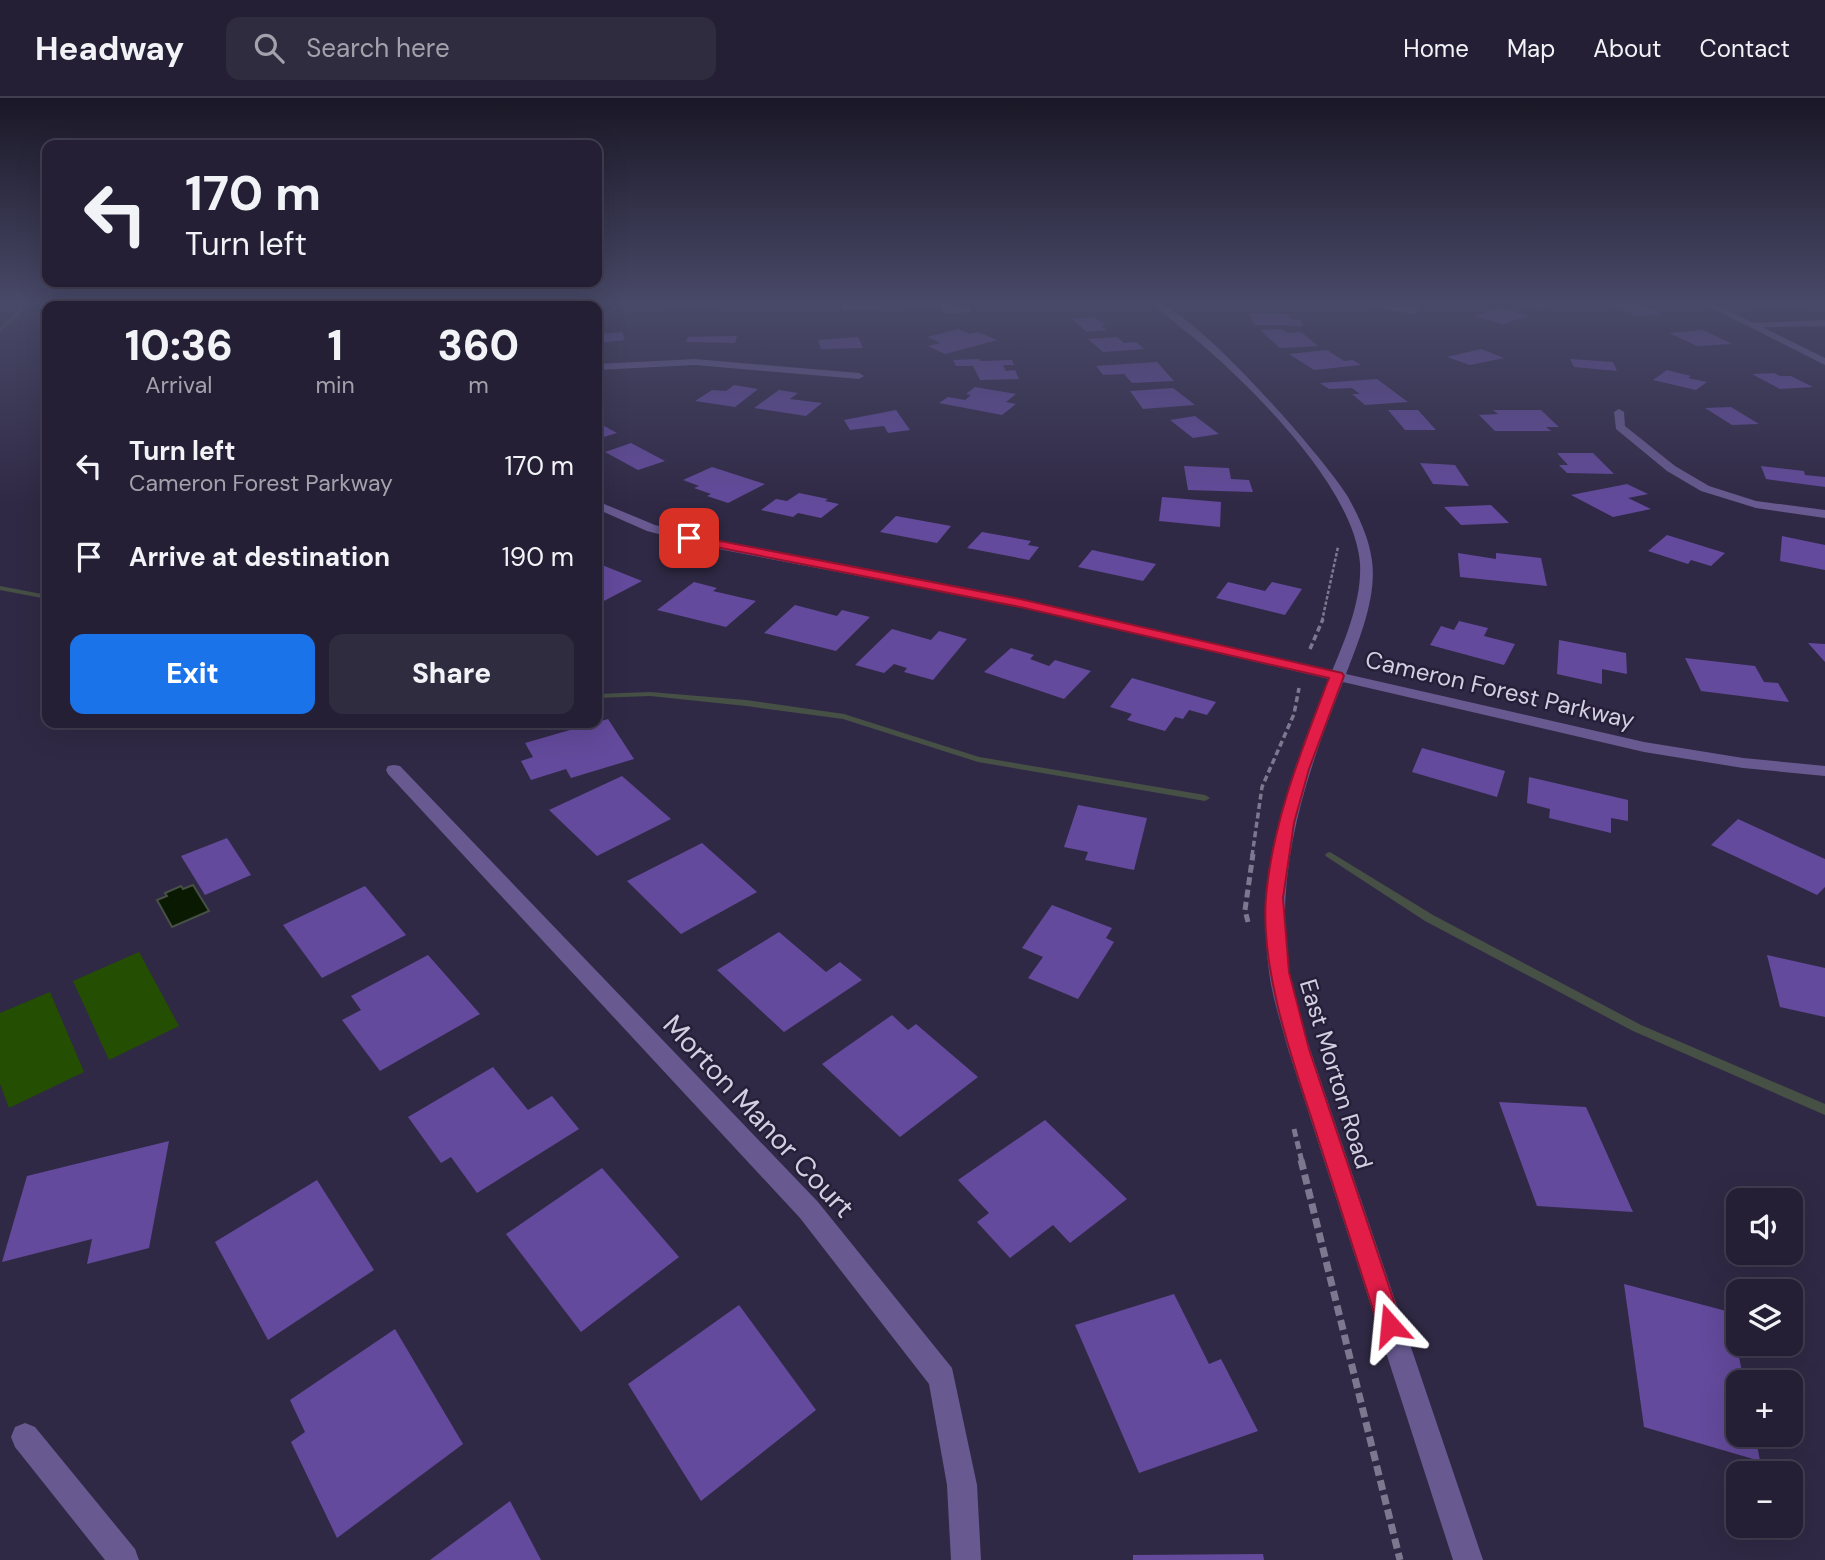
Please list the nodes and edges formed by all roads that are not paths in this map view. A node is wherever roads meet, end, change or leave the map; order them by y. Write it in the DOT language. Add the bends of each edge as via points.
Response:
graph roads {
  1 [pos="781,369"];
  2 [pos="1233,369"];
  3 [pos="859,376"];
  4 [pos="1619,412"];
  5 [pos="602,507"];
  6 [pos="1825,514"];
  7 [pos="1337,676"];
  8 [pos="394,770"];
  9 [pos="1825,771"];
  10 [pos="25,1437"];
  11 [pos="124,1560"];
  12 [pos="966,1560"];
  13 [pos="1468,1560"];
  1 -- 3 [label="street"];
  2 -- 7 [label="street, East Morton Road" via="1320,466 1354,516 1367,561 1363,605"];
  4 -- 6 [label="street" via="1620,428 1687,479 1709,490 1758,505"];
  5 -- 7 [label="street, Cameron Forest Parkway" via="650,528 708,543 1020,603"];
  7 -- 9 [label="street, Cameron Forest Parkway" via="1644,747"];
  7 -- 13 [label="street, East Morton Road" via="1301,769 1286,823 1275,898 1279,972 1299,1049"];
  8 -- 12 [label="street, Morton Manor Court" via="809,1210 942,1378 962,1485"];
  10 -- 11 [label="street"];
}
